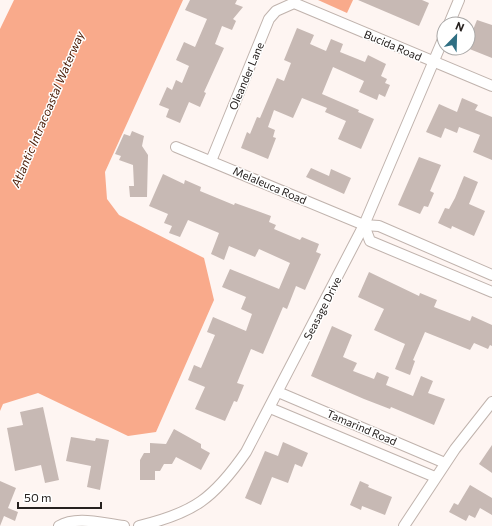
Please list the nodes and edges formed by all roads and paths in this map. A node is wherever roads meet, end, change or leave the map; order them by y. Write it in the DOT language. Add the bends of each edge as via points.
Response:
graph roads {
  1 [pos="459,0"];
  2 [pos="294,3"];
  3 [pos="452,16"];
  4 [pos="436,56"];
  5 [pos="434,62"];
  6 [pos="492,86"];
  7 [pos="176,147"];
  8 [pos="211,161"];
  9 [pos="364,225"];
  10 [pos="492,275"];
  11 [pos="492,292"];
  12 [pos="278,392"];
  13 [pos="492,402"];
  14 [pos="270,408"];
  15 [pos="445,463"];
  16 [pos="435,477"];
  17 [pos="59,526"];
  18 [pos="124,526"];
  19 [pos="139,526"];
  20 [pos="404,526"];
  1 -- 3 [label="street"];
  2 -- 5 [label="street, Bucida Road"];
  2 -- 8 [label="street, Oleander Lane" via="276,11 270,19"];
  4 -- 5 [label="street, Seasage Drive"];
  5 -- 6 [label="street, Bucida Road"];
  5 -- 9 [label="street, Seasage Drive"];
  7 -- 8 [label="street, Melaleuca Road"];
  8 -- 9 [label="street, Melaleuca Road"];
  9 -- 10 [label="street, Melaleuca Road" via="379,226"];
  9 -- 11 [label="street" via="370,241"];
  9 -- 12 [label="street, Seasage Drive"];
  12 -- 14 [label="street, Seasage Drive"];
  12 -- 15 [label="street, Tamarind Road"];
  13 -- 15 [label="street"];
  14 -- 16 [label="street, Tamarind Road"];
  14 -- 19 [label="street, Seasage Drive" via="246,452 213,494 166,520"];
  15 -- 16 [label="street"];
  16 -- 20 [label="street"];
  17 -- 18 [label="street" via="68,521 79,520"];
}
